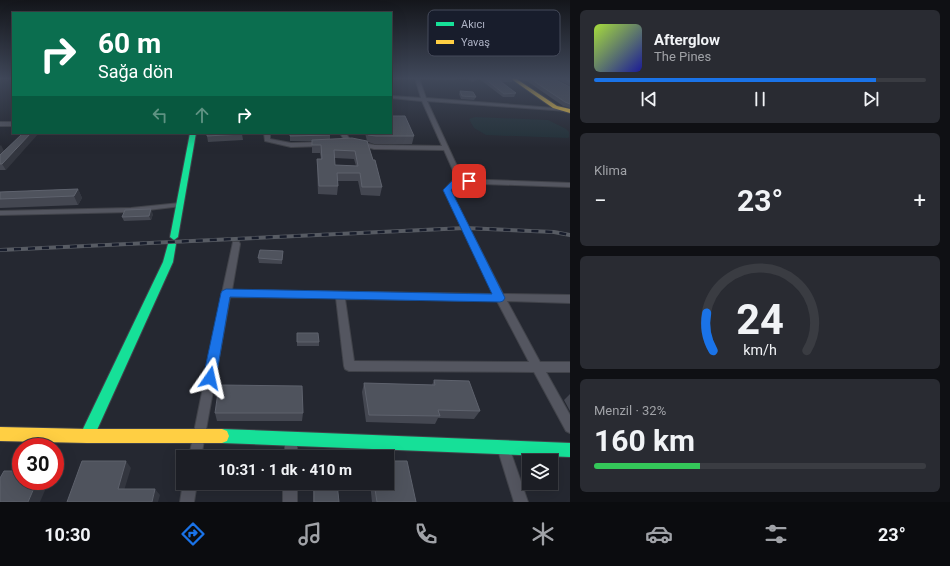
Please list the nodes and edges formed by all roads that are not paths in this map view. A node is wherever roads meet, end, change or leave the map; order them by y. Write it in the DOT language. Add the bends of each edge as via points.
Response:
graph roads {
  1 [pos="425,101"];
  2 [pos="445,101"];
  3 [pos="547,101"];
  4 [pos="555,101"];
  5 [pos="568,110"];
  6 [pos="0,124"];
  7 [pos="12,124"];
  8 [pos="193,134"];
  9 [pos="267,134"];
  10 [pos="344,134"];
  11 [pos="348,142"];
  12 [pos="327,143"];
  13 [pos="341,143"];
  14 [pos="446,148"];
  15 [pos="455,181"];
  16 [pos="570,185"];
  17 [pos="180,205"];
  18 [pos="0,213"];
  19 [pos="236,244"];
  20 [pos="226,293"];
  21 [pos="340,295"];
  22 [pos="500,298"];
  23 [pos="570,299"];
  24 [pos="536,366"];
  25 [pos="570,367"];
  26 [pos="570,427"];
  27 [pos="0,434"];
  28 [pos="198,435"];
  29 [pos="87,436"];
  30 [pos="291,439"];
  31 [pos="503,447"];
  32 [pos="196,450"];
  33 [pos="291,450"];
  34 [pos="570,450"];
  35 [pos="189,490"];
  36 [pos="290,490"];
  37 [pos="187,502"];
  38 [pos="290,502"];
  39 [pos="521,502"];
  1 -- 14 [label="street"];
  2 -- 5 [label="street"];
  3 -- 5 [label="street" via="555,107"];
  4 -- 5 [label="street"];
  6 -- 7 [label="street"];
  8 -- 17 [label="street"];
  9 -- 12 [label="street" via="267,140 291,145"];
  10 -- 11 [label="street"];
  11 -- 13 [label="street"];
  11 -- 14 [label="street" via="374,147"];
  14 -- 15 [label="street" via="459,177"];
  15 -- 16 [label="street"];
  15 -- 22 [label="street" via="447,190"];
  17 -- 18 [label="street" via="130,210"];
  17 -- 29 [label="street" via="168,262"];
  19 -- 20 [label="street"];
  20 -- 21 [label="street"];
  20 -- 28 [label="street"];
  21 -- 22 [label="street"];
  21 -- 24 [label="street" via="350,366"];
  22 -- 23 [label="street"];
  22 -- 24 [label="street"];
  24 -- 25 [label="street"];
  24 -- 26 [label="street"];
  27 -- 29 [label="street"];
  28 -- 29 [label="street"];
  28 -- 30 [label="street"];
  28 -- 32 [label="street"];
  30 -- 31 [label="street"];
  30 -- 33 [label="street"];
  31 -- 34 [label="street"];
  31 -- 39 [label="street"];
  35 -- 37 [label="street"];
  36 -- 38 [label="street"];
}
